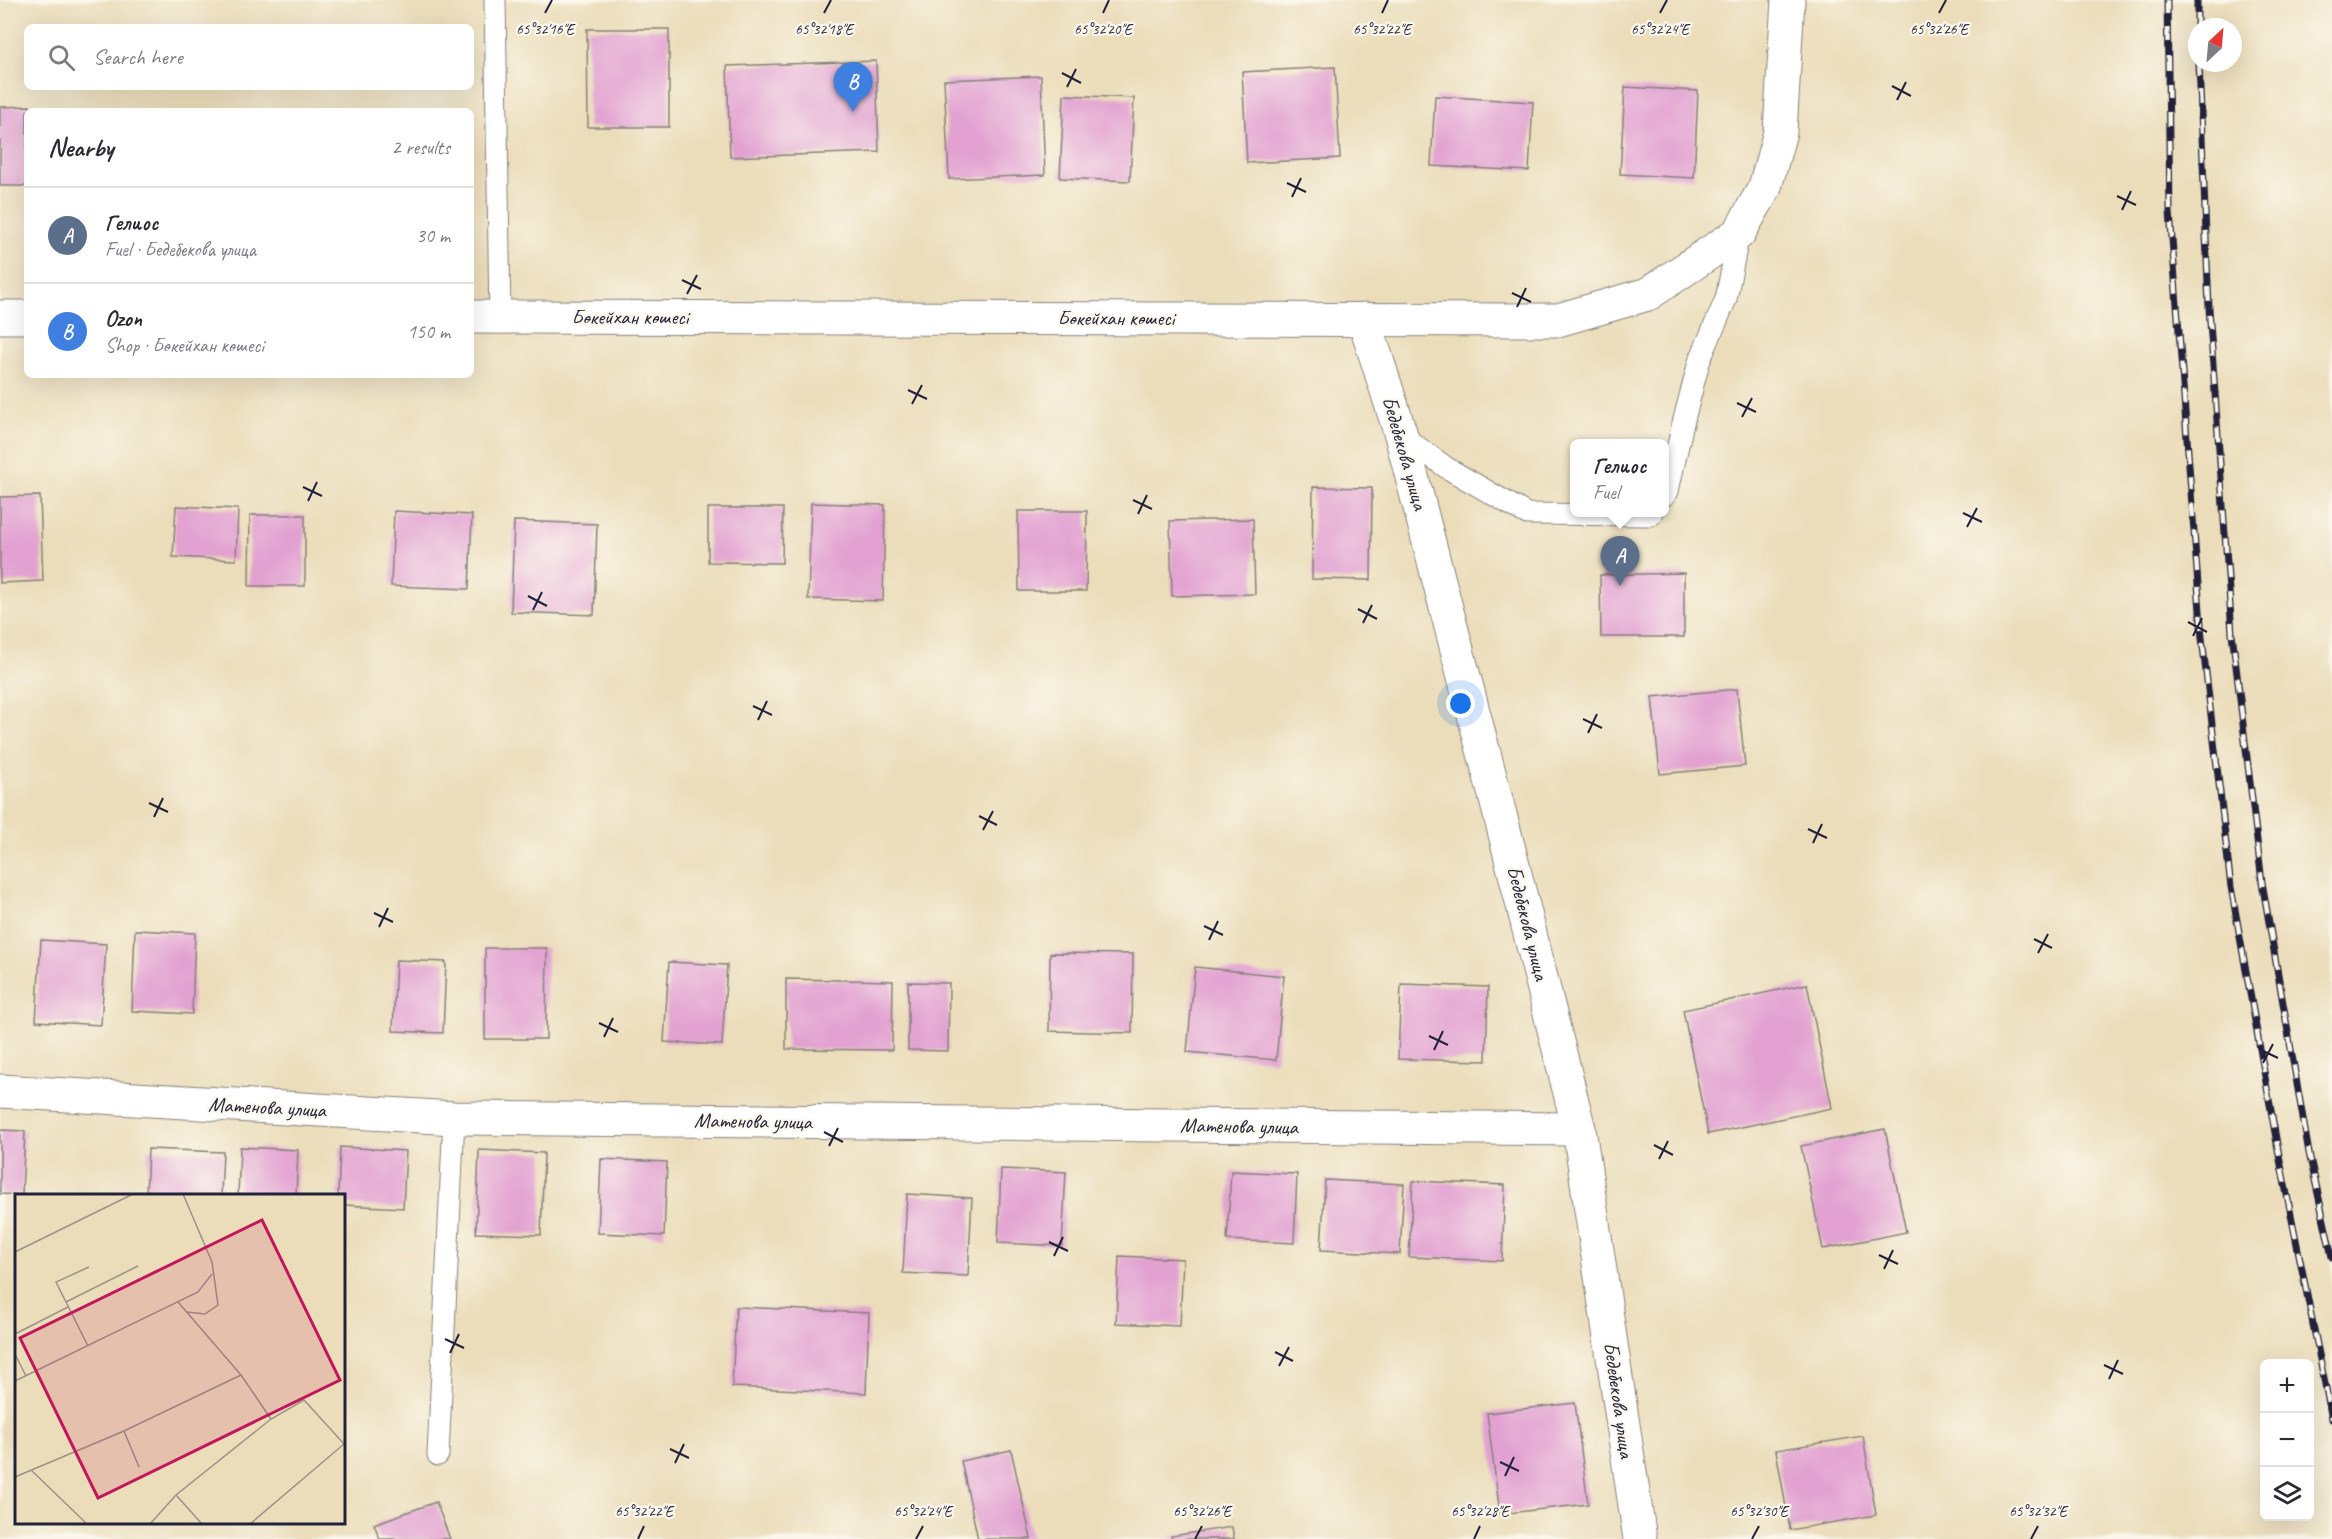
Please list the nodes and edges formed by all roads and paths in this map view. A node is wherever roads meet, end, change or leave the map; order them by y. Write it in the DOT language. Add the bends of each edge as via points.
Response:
graph roads {
  1 [pos="495,0"];
  2 [pos="1788,0"];
  3 [pos="1739,233"];
  4 [pos="0,317"];
  5 [pos="24,317"];
  6 [pos="486,317"];
  7 [pos="1364,319"];
  8 [pos="1401,435"];
  9 [pos="1669,486"];
  10 [pos="1570,514"];
  11 [pos="0,1091"];
  12 [pos="454,1118"];
  13 [pos="1579,1129"];
  14 [pos="438,1455"];
  15 [pos="1640,1539"];
  1 -- 6 [label="lane"];
  2 -- 3 [label="street" via="1780,132 1765,187"];
  3 -- 7 [label="street, Бөкейхан көшесі" via="1648,294 1558,320"];
  3 -- 9 [label="lane" via="1726,299 1699,362"];
  4 -- 5 [label="street"];
  6 -- 7 [label="street, Бөкейхан көшесі"];
  7 -- 8 [label="street, Бедебекова улица"];
  8 -- 10 [label="lane" via="1447,468 1527,514"];
  8 -- 13 [label="street, Бедебекова улица"];
  11 -- 12 [label="street, Матенова улица"];
  12 -- 13 [label="street, Матенова улица"];
  12 -- 14 [label="lane"];
  13 -- 15 [label="street, Бедебекова улица"];
}
